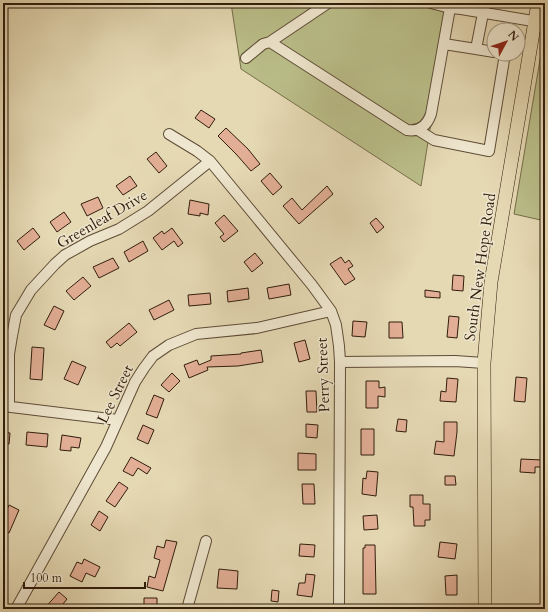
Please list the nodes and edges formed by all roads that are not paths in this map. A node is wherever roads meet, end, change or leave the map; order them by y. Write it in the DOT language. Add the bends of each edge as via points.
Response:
graph roads {
  1 [pos="328,3"];
  2 [pos="431,3"];
  3 [pos="538,3"];
  4 [pos="450,8"];
  5 [pos="484,8"];
  6 [pos="540,22"];
  7 [pos="270,42"];
  8 [pos="444,44"];
  9 [pos="476,49"];
  10 [pos="486,51"];
  11 [pos="246,58"];
  12 [pos="504,62"];
  13 [pos="418,130"];
  14 [pos="169,134"];
  15 [pos="210,161"];
  16 [pos="331,311"];
  17 [pos="340,362"];
  18 [pos="484,363"];
  19 [pos="6,406"];
  20 [pos="118,420"];
  21 [pos="206,541"];
  22 [pos="16,609"];
  23 [pos="187,609"];
  24 [pos="339,609"];
  25 [pos="485,609"];
  1 -- 7 [label="street"];
  2 -- 4 [label="street"];
  3 -- 6 [label="main road, South New Hope Road"];
  4 -- 5 [label="street"];
  4 -- 8 [label="street"];
  5 -- 6 [label="street"];
  5 -- 9 [label="street"];
  6 -- 18 [label="main road, South New Hope Road" via="491,282"];
  7 -- 11 [label="street" via="263,44"];
  7 -- 13 [label="street" via="407,130"];
  8 -- 9 [label="street"];
  8 -- 13 [label="street" via="431,114 426,125"];
  9 -- 10 [label="street"];
  12 -- 13 [label="street" via="489,151 434,140"];
  14 -- 15 [label="street, Perry Street"];
  15 -- 16 [label="street, Perry Street"];
  15 -- 19 [label="street, Greenleaf Drive" via="148,211 65,255 31,290 16,315 9,354"];
  16 -- 17 [label="street, Perry Street" via="336,325"];
  16 -- 20 [label="street, Lee Street" via="257,328 196,334 169,345 153,356 144,368"];
  17 -- 18 [label="street"];
  17 -- 24 [label="street, Perry Street"];
  18 -- 25 [label="main road, South New Hope Road"];
  19 -- 20 [label="street"];
  20 -- 22 [label="street, Lee Street" via="106,447"];
  21 -- 23 [label="street"];
}
